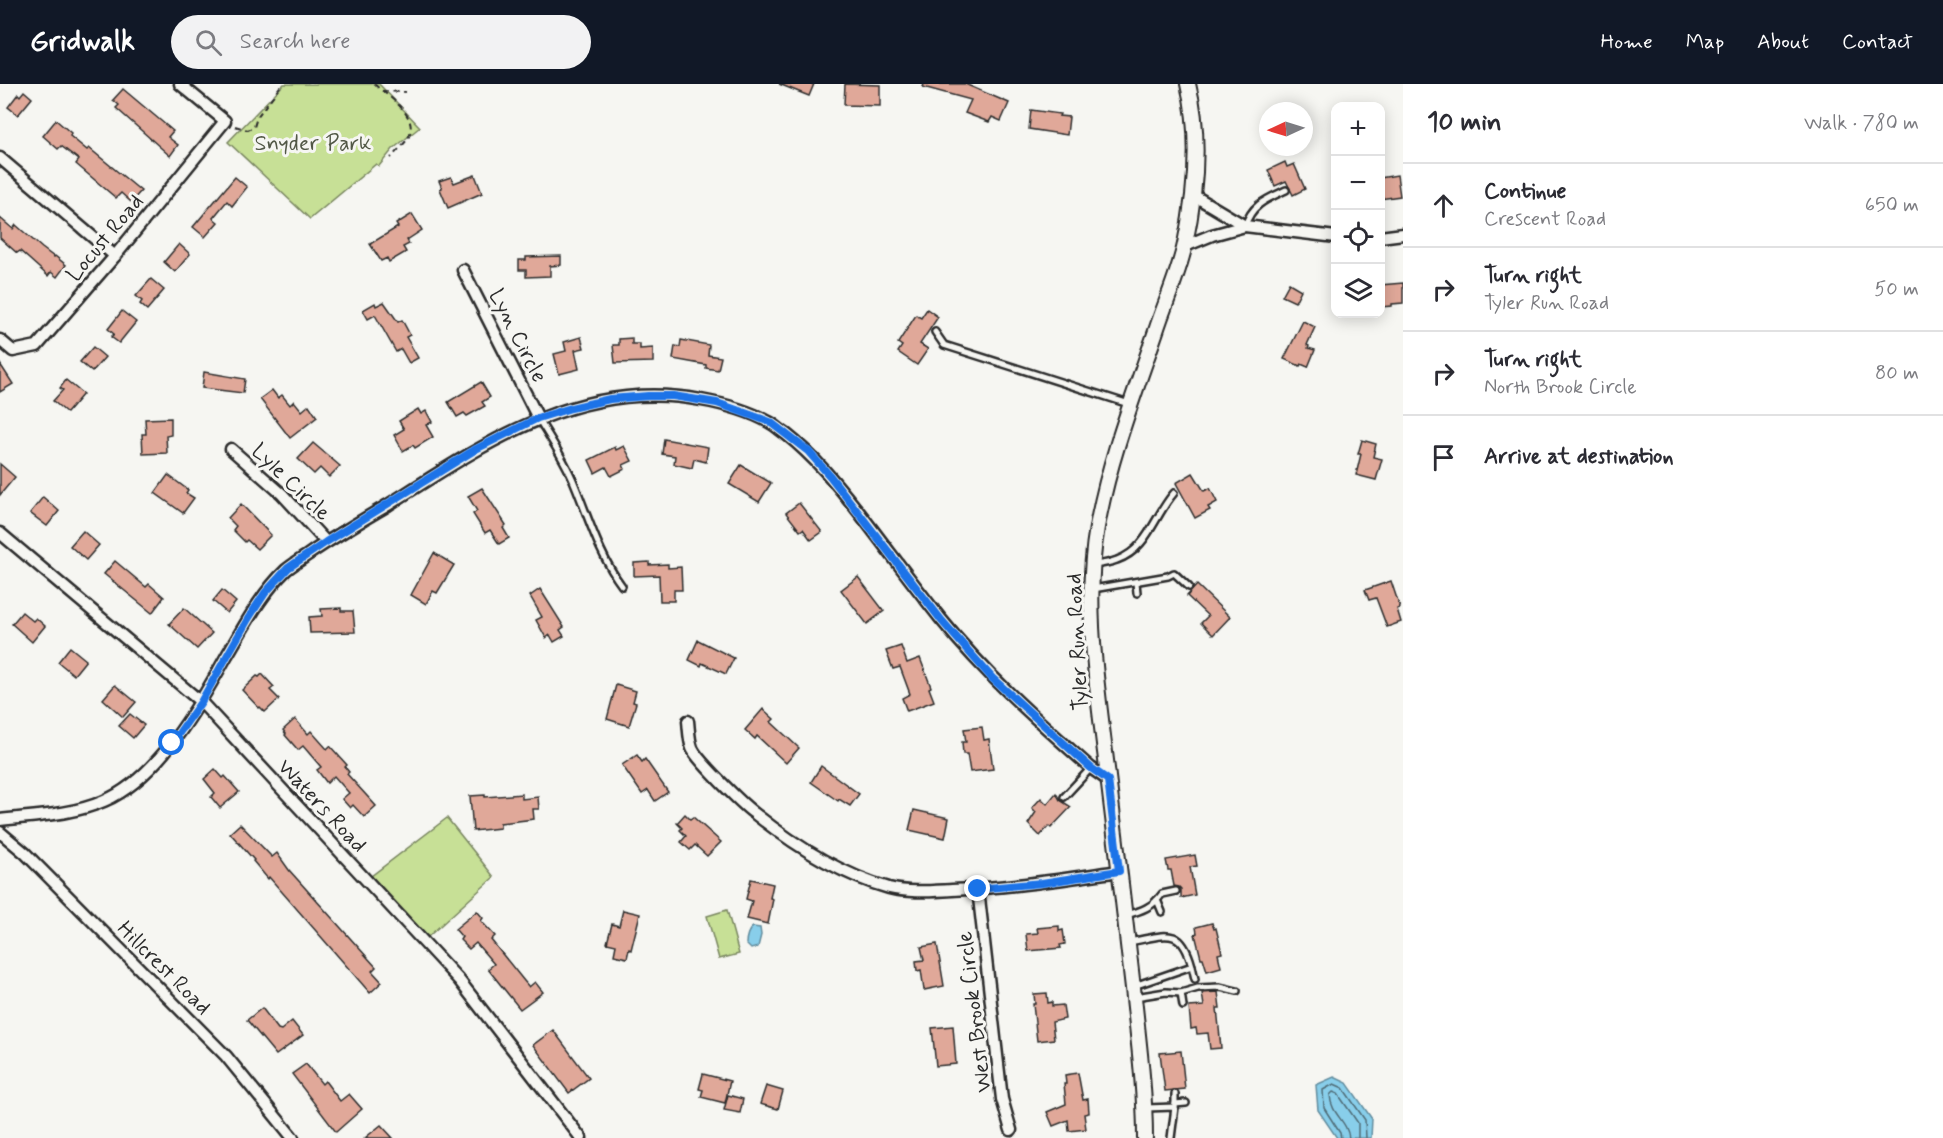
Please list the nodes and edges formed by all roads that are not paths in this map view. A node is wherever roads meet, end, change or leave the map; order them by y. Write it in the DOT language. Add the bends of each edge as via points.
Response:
graph roads {
  1 [pos="180,84"];
  2 [pos="1188,84"];
  3 [pos="0,158"];
  4 [pos="1286,190"];
  5 [pos="1192,195"];
  6 [pos="1245,226"];
  7 [pos="1403,234"];
  8 [pos="1385,236"];
  9 [pos="1331,237"];
  10 [pos="1185,246"];
  11 [pos="115,256"];
  12 [pos="463,270"];
  13 [pos="935,332"];
  14 [pos="0,340"];
  15 [pos="1130,405"];
  16 [pos="538,418"];
  17 [pos="231,449"];
  18 [pos="1174,493"];
  19 [pos="0,533"];
  20 [pos="326,542"];
  21 [pos="1093,566"];
  22 [pos="1136,582"];
  23 [pos="622,586"];
  24 [pos="1189,587"];
  25 [pos="1092,590"];
  26 [pos="1137,593"];
  27 [pos="201,702"];
  28 [pos="688,721"];
  29 [pos="1091,768"];
  30 [pos="1108,780"];
  31 [pos="1064,797"];
  32 [pos="0,820"];
  33 [pos="0,832"];
  34 [pos="1119,871"];
  35 [pos="978,889"];
  36 [pos="1176,891"];
  37 [pos="1158,900"];
  38 [pos="1162,912"];
  39 [pos="1124,916"];
  40 [pos="1127,942"];
  41 [pos="1192,966"];
  42 [pos="1195,979"];
  43 [pos="1237,991"];
  44 [pos="1133,992"];
  45 [pos="1181,993"];
  46 [pos="1183,1006"];
  47 [pos="1175,1094"];
  48 [pos="1186,1103"];
  49 [pos="1175,1105"];
  50 [pos="1145,1108"];
  51 [pos="1011,1130"];
  52 [pos="293,1138"];
  53 [pos="582,1138"];
  54 [pos="1145,1138"];
  55 [pos="1171,1138"];
  1 -- 11 [label="street, Locust Road" via="225,121"];
  2 -- 5 [label="street, Tyler Run Road" via="1195,123"];
  3 -- 11 [label="street"];
  4 -- 6 [label="lane" via="1249,213"];
  5 -- 6 [label="street"];
  5 -- 10 [label="street, Tyler Run Road"];
  6 -- 9 [label="street"];
  6 -- 10 [label="street"];
  7 -- 8 [label="street"];
  10 -- 15 [label="street, Tyler Run Road"];
  11 -- 14 [label="street, Locust Road" via="37,346 13,351"];
  12 -- 16 [label="street, Lyn Circle"];
  13 -- 15 [label="lane" via="944,345"];
  15 -- 21 [label="street, Tyler Run Road" via="1097,527"];
  16 -- 20 [label="street" via="476,449"];
  16 -- 23 [label="lane" via="574,482"];
  16 -- 29 [label="street" via="610,399 664,396 717,403 770,422 808,451 830,476 942,621 992,678"];
  17 -- 20 [label="street, Lyle Circle" via="282,494"];
  18 -- 21 [label="lane" via="1137,550"];
  19 -- 27 [label="street, Waters Road"];
  20 -- 27 [label="street" via="288,568 265,593"];
  21 -- 25 [label="street, Tyler Run Road"];
  22 -- 24 [label="lane" via="1174,573"];
  22 -- 25 [label="lane"];
  22 -- 26 [label="lane"];
  25 -- 30 [label="street, Tyler Run Road" via="1091,619"];
  27 -- 32 [label="street" via="172,743 127,788 104,801 68,812"];
  27 -- 53 [label="street, Waters Road" via="459,980"];
  28 -- 35 [label="street" via="692,750 742,803 824,861 890,888"];
  29 -- 30 [label="street"];
  29 -- 31 [label="lane"];
  30 -- 34 [label="street, Tyler Run Road"];
  33 -- 52 [label="street, Hillcrest Road" via="226,1056"];
  34 -- 35 [label="street"];
  34 -- 39 [label="street, Tyler Run Road"];
  35 -- 51 [label="street, West Brook Circle" via="1002,1099"];
  36 -- 37 [label="lane" via="1162,894"];
  37 -- 38 [label="lane"];
  37 -- 39 [label="lane" via="1145,910"];
  39 -- 40 [label="street, Tyler Run Road"];
  40 -- 41 [label="lane" via="1170,935 1187,948"];
  40 -- 44 [label="street, Tyler Run Road"];
  41 -- 42 [label="lane"];
  41 -- 44 [label="lane"];
  43 -- 45 [label="lane" via="1220,987"];
  44 -- 45 [label="lane"];
  44 -- 50 [label="street, Tyler Run Road"];
  45 -- 46 [label="lane"];
  47 -- 49 [label="lane"];
  48 -- 49 [label="lane"];
  49 -- 50 [label="lane"];
  49 -- 55 [label="lane"];
  50 -- 54 [label="street, Tyler Run Road"];
}
